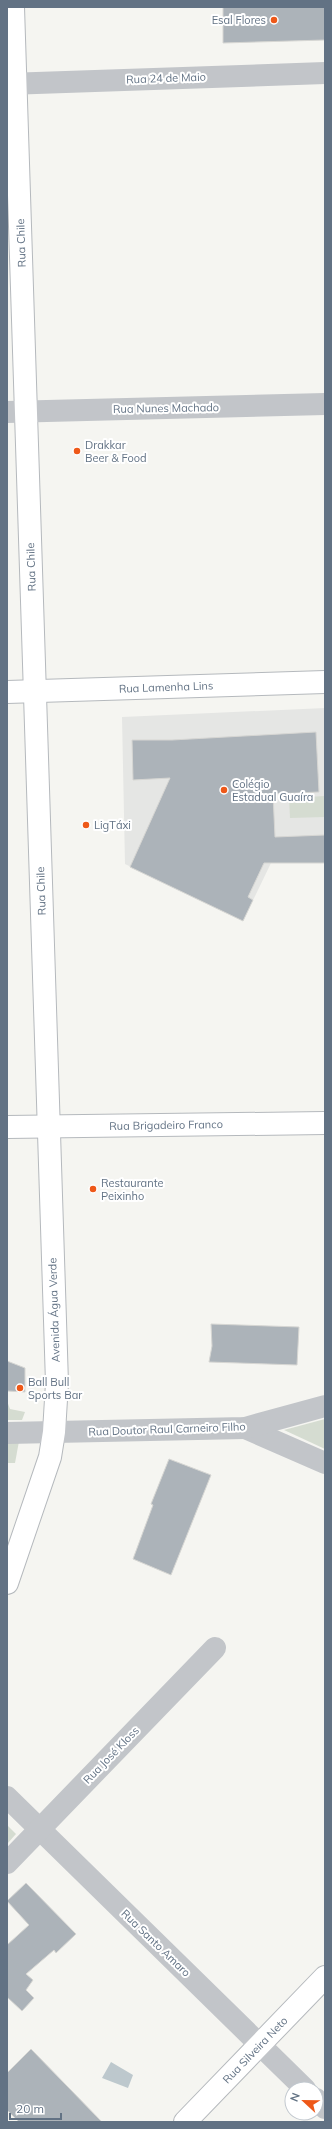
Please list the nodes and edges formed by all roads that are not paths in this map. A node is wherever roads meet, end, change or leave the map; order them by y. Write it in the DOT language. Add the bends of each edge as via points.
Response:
graph roads {
  1 [pos="14,7"];
  2 [pos="325,73"];
  3 [pos="11,84"];
  4 [pos="325,404"];
  5 [pos="17,412"];
  6 [pos="325,682"];
  7 [pos="35,691"];
  8 [pos="7,692"];
  9 [pos="325,1123"];
  10 [pos="49,1126"];
  11 [pos="7,1127"];
  12 [pos="325,1406"];
  13 [pos="245,1428"];
  14 [pos="54,1432"];
  15 [pos="7,1433"];
  16 [pos="325,1463"];
  17 [pos="7,1583"];
  18 [pos="216,1648"];
  19 [pos="7,1797"];
  20 [pos="40,1829"];
  21 [pos="7,1863"];
  22 [pos="325,1977"];
  23 [pos="260,2044"];
  24 [pos="297,2081"];
  25 [pos="185,2122"];
  1 -- 3 [label="main road, Rua Chile"];
  2 -- 3 [label="street, Rua 24 de Maio"];
  3 -- 5 [label="main road, Rua Chile"];
  4 -- 5 [label="street, Rua Nunes Machado"];
  5 -- 7 [label="main road, Rua Chile"];
  6 -- 7 [label="main road, Rua Lamenha Lins"];
  7 -- 8 [label="main road, Rua Lamenha Lins"];
  7 -- 10 [label="main road, Rua Chile"];
  9 -- 10 [label="main road, Rua Brigadeiro Franco"];
  10 -- 11 [label="main road, Rua Brigadeiro Franco"];
  10 -- 14 [label="main road, Avenida Água Verde" via="57,1383"];
  12 -- 13 [label="street, Rua Doutor Raul Carneiro Filho"];
  13 -- 14 [label="street, Rua Doutor Raul Carneiro Filho"];
  13 -- 16 [label="street"];
  14 -- 15 [label="street, Rua Doutor Raul Carneiro Filho"];
  14 -- 17 [label="main road, Avenida Água Verde" via="46,1470"];
  18 -- 20 [label="street, Rua José Kloss"];
  19 -- 20 [label="street, Rua Santo Amaro"];
  20 -- 21 [label="street, Rua José Kloss"];
  20 -- 23 [label="street, Rua Santo Amaro"];
  22 -- 23 [label="main road, Rua Silveira Neto"];
  23 -- 24 [label="street, Rua Santo Amaro"];
  23 -- 25 [label="main road, Rua Silveira Neto"];
}
